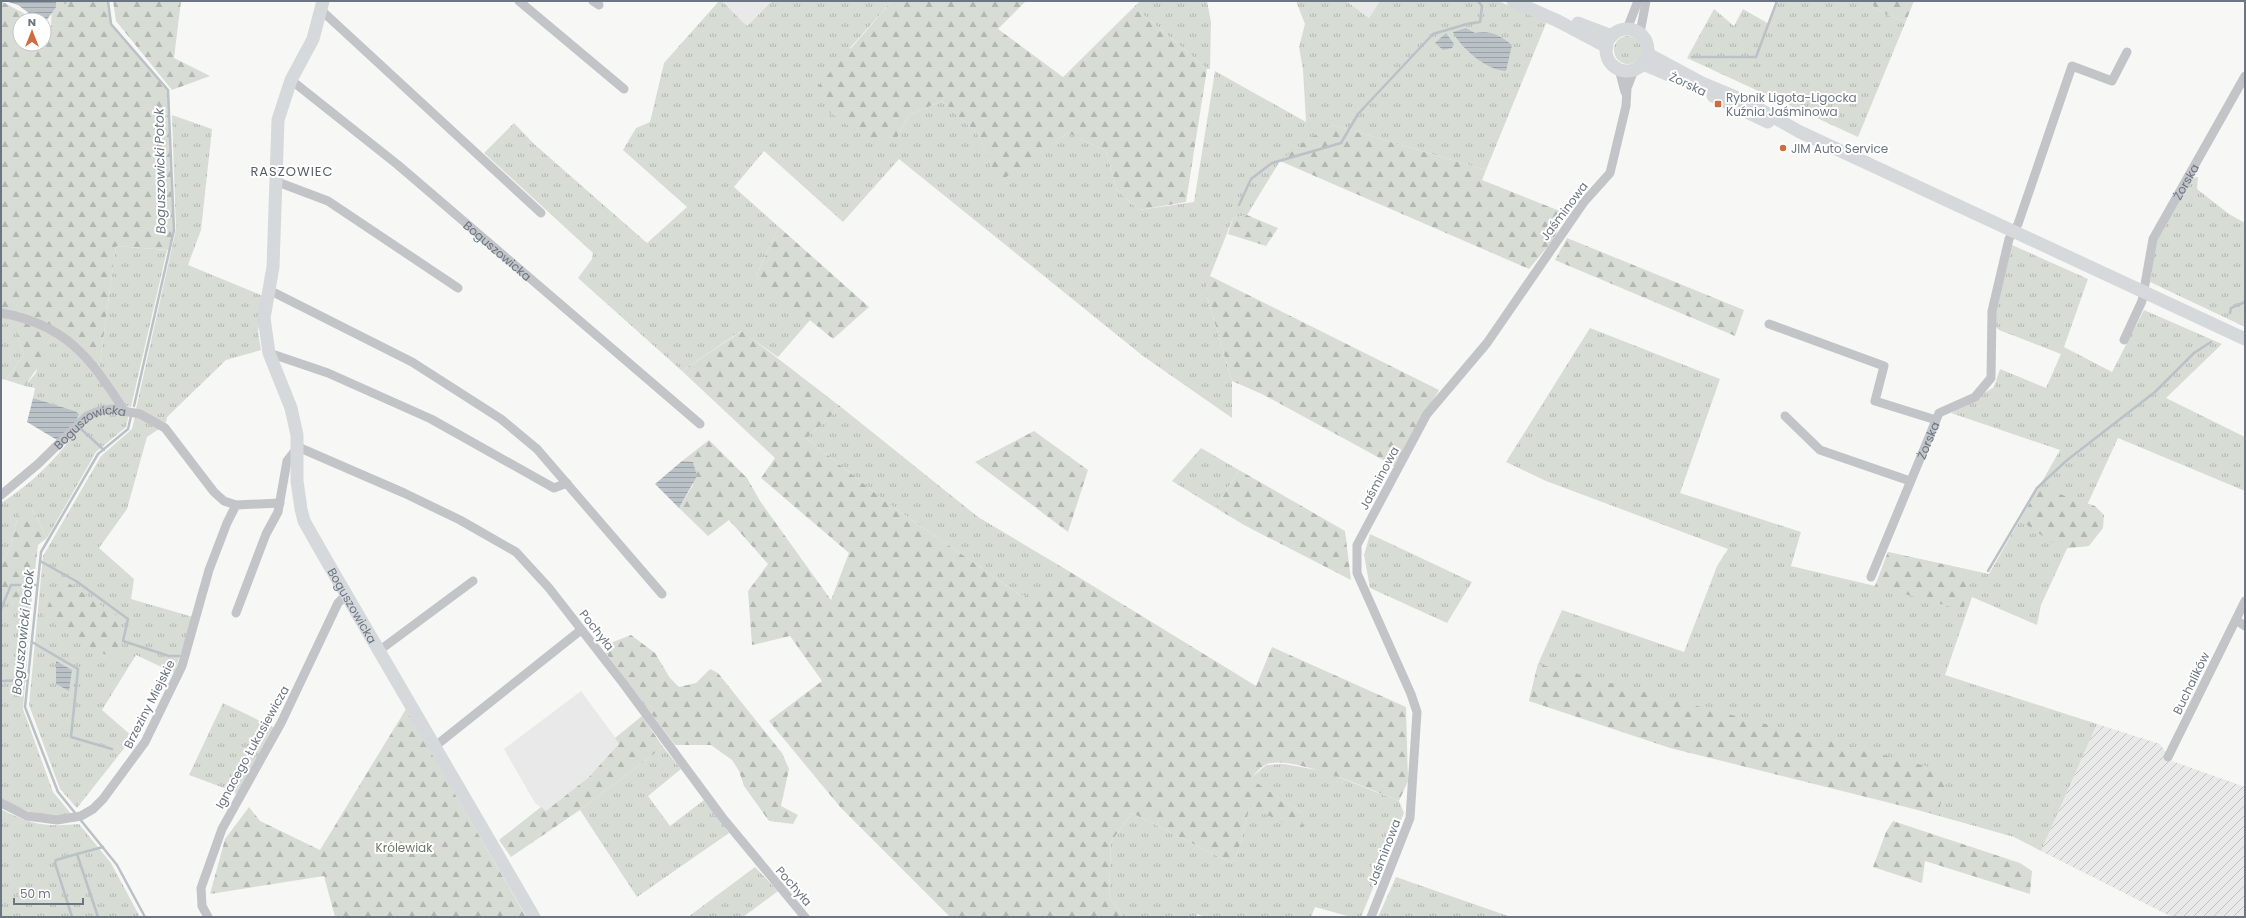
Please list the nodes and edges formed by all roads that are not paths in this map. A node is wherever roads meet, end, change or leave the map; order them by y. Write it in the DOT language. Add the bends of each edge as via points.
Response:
graph roads {
  1 [pos="519,1"];
  2 [pos="1513,1"];
  3 [pos="1532,1"];
  4 [pos="1638,1"];
  5 [pos="1646,1"];
  6 [pos="322,6"];
  7 [pos="1634,31"];
  8 [pos="1609,42"];
  9 [pos="2127,52"];
  10 [pos="1642,63"];
  11 [pos="1619,69"];
  12 [pos="2245,76"];
  13 [pos="292,80"];
  14 [pos="624,89"];
  15 [pos="1626,96"];
  16 [pos="275,181"];
  17 [pos="541,213"];
  18 [pos="2014,231"];
  19 [pos="458,288"];
  20 [pos="269,290"];
  21 [pos="2144,293"];
  22 [pos="1,313"];
  23 [pos="1769,324"];
  24 [pos="2245,339"];
  25 [pos="2124,340"];
  26 [pos="269,353"];
  27 [pos="123,410"];
  28 [pos="1785,416"];
  29 [pos="1936,420"];
  30 [pos="700,424"];
  31 [pos="298,447"];
  32 [pos="1910,481"];
  33 [pos="567,483"];
  34 [pos="1,495"];
  35 [pos="280,503"];
  36 [pos="236,505"];
  37 [pos="1871,577"];
  38 [pos="473,581"];
  39 [pos="662,594"];
  40 [pos="346,595"];
  41 [pos="2245,601"];
  42 [pos="236,613"];
  43 [pos="2236,620"];
  44 [pos="2245,626"];
  45 [pos="581,630"];
  46 [pos="380,650"];
  47 [pos="434,747"];
  48 [pos="2168,757"];
  49 [pos="1,803"];
  50 [pos="208,917"];
  51 [pos="534,917"];
  52 [pos="805,917"];
  53 [pos="1371,917"];
  1 -- 14 [label="street"];
  2 -- 8 [label="street"];
  3 -- 8 [label="street"];
  4 -- 7 [label="street"];
  5 -- 7 [label="street"];
  6 -- 13 [label="street, Boguszowicka" via="313,39"];
  6 -- 17 [label="street, Boguszowicka"];
  7 -- 8 [label="street" via="1617,32"];
  7 -- 10 [label="street" via="1646,42"];
  8 -- 11 [label="street" via="1608,59"];
  9 -- 18 [label="street" via="2112,81 2072,66"];
  10 -- 11 [label="street"];
  10 -- 15 [label="street, Jaśminowa"];
  10 -- 18 [label="street, Żorska" via="1765,121 1800,132"];
  11 -- 15 [label="street, Jaśminowa"];
  12 -- 21 [label="street, Żorska" via="2153,239"];
  13 -- 16 [label="street, Boguszowicka" via="278,120"];
  13 -- 30 [label="street, Boguszowicka" via="398,165"];
  15 -- 53 [label="street, Jaśminowa" via="1626,106 1610,173 1584,202 1487,343 1428,414 1357,545 1357,573 1412,694 1417,712 1410,818"];
  16 -- 19 [label="street" via="328,201"];
  16 -- 20 [label="street, Boguszowicka" via="273,267"];
  18 -- 21 [label="street, Żorska"];
  18 -- 29 [label="street, Żorska" via="2009,239 1992,312 1991,378 1975,397 1939,413"];
  20 -- 26 [label="street, Boguszowicka" via="264,318"];
  20 -- 33 [label="street" via="412,362 501,419 537,448"];
  21 -- 24 [label="street, Żorska"];
  21 -- 25 [label="street"];
  22 -- 27 [label="street" via="26,317 46,326 71,343 90,361"];
  23 -- 29 [label="street" via="1884,366 1875,401"];
  26 -- 31 [label="street, Boguszowicka" via="291,408"];
  26 -- 33 [label="street" via="328,373 431,419 554,488"];
  27 -- 34 [label="street, Boguszowicka" via="99,411 87,416 38,464"];
  27 -- 36 [label="street, Boguszowicka" via="140,414 165,428 214,492 224,501"];
  28 -- 32 [label="street" via="1820,450"];
  29 -- 32 [label="street, Żorska"];
  31 -- 35 [label="street" via="287,461"];
  31 -- 40 [label="street, Boguszowicka" via="297,481 304,521"];
  31 -- 45 [label="street, Pochyła" via="404,492 516,552 550,588"];
  32 -- 37 [label="street, Żorska"];
  33 -- 39 [label="street"];
  35 -- 36 [label="street, Boguszowicka"];
  35 -- 42 [label="street"];
  36 -- 49 [label="street, Brzeziny Miejskie" via="209,570 184,661 138,754 103,800 78,817 35,818"];
  38 -- 46 [label="street, Boguszowicka"];
  40 -- 46 [label="street, Boguszowicka"];
  40 -- 50 [label="street, Ignacego Łukasiewicza" via="338,603 281,723 222,829 201,888 202,906"];
  41 -- 43 [label="street, Buchalików"];
  43 -- 44 [label="street"];
  43 -- 48 [label="street, Buchalików"];
  45 -- 47 [label="street"];
  45 -- 52 [label="street, Pochyła" via="722,817"];
  46 -- 47 [label="street, Boguszowicka"];
  47 -- 51 [label="street, Boguszowicka"];
}
